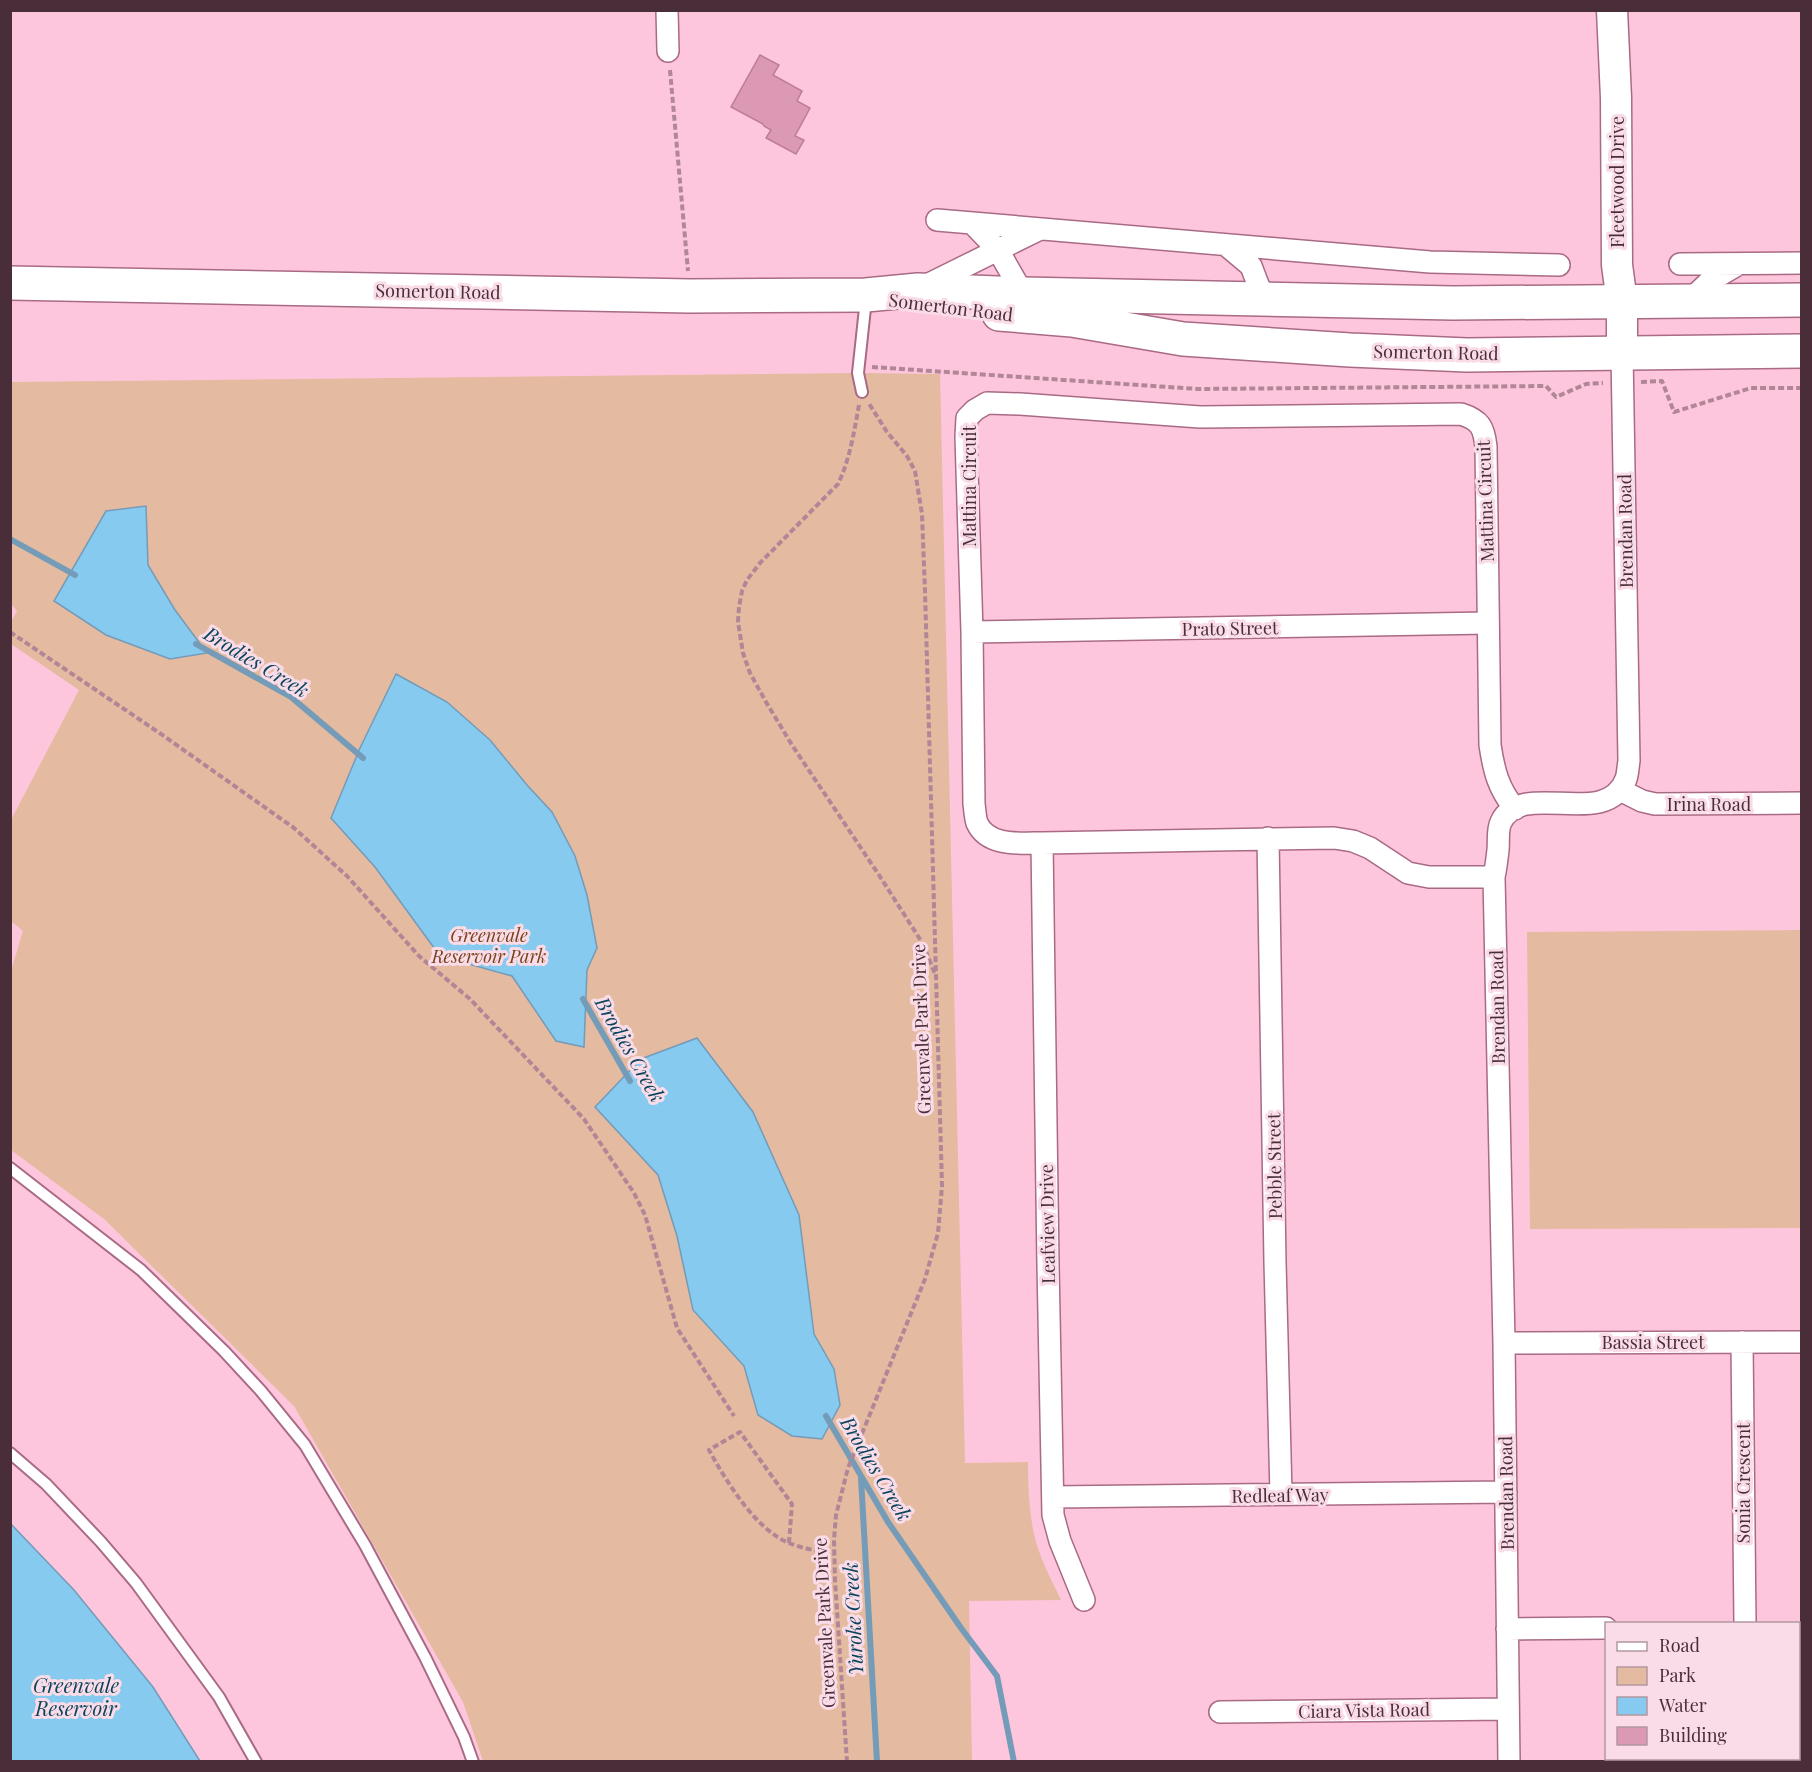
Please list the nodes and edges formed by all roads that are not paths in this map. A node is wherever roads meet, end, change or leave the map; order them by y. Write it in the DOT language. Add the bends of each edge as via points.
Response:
graph roads {
  1 [pos="667,10"];
  2 [pos="1612,10"];
  3 [pos="668,51"];
  4 [pos="937,220"];
  5 [pos="972,223"];
  6 [pos="1040,229"];
  7 [pos="1226,245"];
  8 [pos="998,250"];
  9 [pos="1802,263"];
  10 [pos="1680,264"];
  11 [pos="1739,264"];
  12 [pos="1559,265"];
  13 [pos="10,283"];
  14 [pos="918,290"];
  15 [pos="1023,294"];
  16 [pos="866,295"];
  17 [pos="1268,298"];
  18 [pos="1802,300"];
  19 [pos="1689,301"];
  20 [pos="1622,302"];
  21 [pos="1072,320"];
  22 [pos="1802,351"];
  23 [pos="1623,368"];
  24 [pos="862,392"];
  25 [pos="1488,623"];
  26 [pos="972,632"];
  27 [pos="1620,790"];
  28 [pos="1802,803"];
  29 [pos="1515,809"];
  30 [pos="1268,838"];
  31 [pos="1042,843"];
  32 [pos="1494,877"];
  33 [pos="10,1168"];
  34 [pos="1742,1342"];
  35 [pos="1802,1342"];
  36 [pos="1504,1343"];
  37 [pos="10,1453"];
  38 [pos="1506,1492"];
  39 [pos="1281,1494"];
  40 [pos="1053,1497"];
  41 [pos="1084,1600"];
  42 [pos="1744,1622"];
  43 [pos="1605,1628"];
  44 [pos="1507,1629"];
  45 [pos="1508,1709"];
  46 [pos="1220,1712"];
  47 [pos="256,1761"];
  48 [pos="473,1761"];
  49 [pos="1509,1761"];
  1 -- 3 [label="street"];
  2 -- 20 [label="street, Fleetwood Drive" via="1617,265"];
  4 -- 5 [label="street"];
  5 -- 6 [label="street"];
  5 -- 8 [label="street, Somerton Road"];
  6 -- 7 [label="street"];
  6 -- 8 [label="street, Somerton Road"];
  7 -- 12 [label="street" via="1448,263"];
  7 -- 17 [label="street" via="1251,266"];
  8 -- 14 [label="street, Somerton Road"];
  8 -- 15 [label="street, Somerton Road"];
  9 -- 11 [label="street"];
  10 -- 11 [label="street"];
  11 -- 19 [label="street" via="1710,281"];
  13 -- 16 [label="main road, Somerton Road" via="690,296"];
  14 -- 15 [label="main road, Somerton Road"];
  14 -- 16 [label="main road, Somerton Road"];
  15 -- 17 [label="main road, Somerton Road"];
  15 -- 21 [label="street, Somerton Road"];
  16 -- 21 [label="main road, Somerton Road" via="917,306"];
  16 -- 24 [label="lane" via="858,373"];
  17 -- 20 [label="main road, Somerton Road"];
  18 -- 19 [label="main road, Somerton Road"];
  19 -- 20 [label="main road, Somerton Road"];
  20 -- 23 [label="street, Fleetwood Drive"];
  21 -- 23 [label="main road, Somerton Road" via="1183,339"];
  22 -- 23 [label="main road, Somerton Road"];
  23 -- 27 [label="street, Brendan Road" via="1629,760"];
  25 -- 26 [label="street, Prato Street"];
  25 -- 26 [label="street, Mattina Circuit" via="1486,447 1485,434 1474,418 1461,414 1200,417 987,403 967,418"];
  25 -- 29 [label="street, Mattina Circuit" via="1490,745 1498,782"];
  26 -- 31 [label="street, Mattina Circuit" via="976,821 988,836 1002,842"];
  27 -- 28 [label="street, Irina Road" via="1655,804"];
  27 -- 29 [label="street" via="1606,801 1532,804"];
  29 -- 32 [label="street, Brendan Road" via="1500,823"];
  30 -- 31 [label="street, Mattina Circuit"];
  30 -- 32 [label="street, Mattina Circuit" via="1353,841 1408,873 1429,877"];
  30 -- 39 [label="street, Pebble Street"];
  31 -- 40 [label="street, Leafview Drive"];
  32 -- 36 [label="street, Brendan Road"];
  33 -- 48 [label="lane" via="141,1270 239,1367 304,1445 419,1647"];
  34 -- 35 [label="street, Bassia Street"];
  34 -- 36 [label="street, Bassia Street"];
  34 -- 42 [label="street, Sonia Crescent"];
  36 -- 38 [label="street, Brendan Road"];
  37 -- 47 [label="lane" via="46,1484 136,1583 219,1697"];
  38 -- 39 [label="street, Redleaf Way"];
  38 -- 44 [label="street, Brendan Road"];
  39 -- 40 [label="street, Redleaf Way"];
  40 -- 41 [label="street, Leafview Drive" via="1060,1541"];
  43 -- 44 [label="street"];
  44 -- 45 [label="street, Brendan Road"];
  45 -- 46 [label="street, Ciara Vista Road"];
  45 -- 49 [label="street, Brendan Road"];
}
